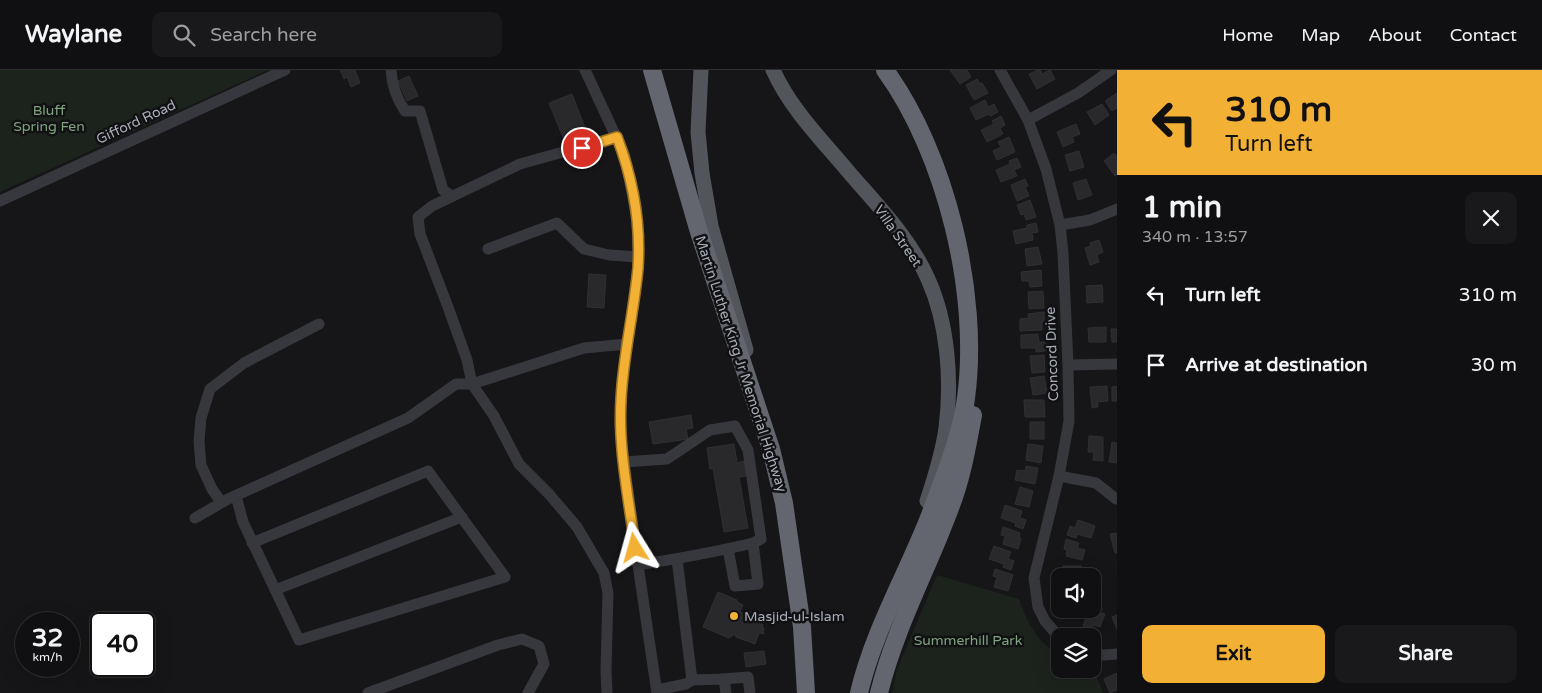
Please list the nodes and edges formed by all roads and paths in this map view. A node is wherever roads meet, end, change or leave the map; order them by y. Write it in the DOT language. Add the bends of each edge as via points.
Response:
graph roads {
  1 [pos="285,70"];
  2 [pos="391,70"];
  3 [pos="585,70"];
  4 [pos="652,70"];
  5 [pos="701,70"];
  6 [pos="773,70"];
  7 [pos="885,70"];
  8 [pos="1000,70"];
  9 [pos="1111,70"];
  10 [pos="1028,120"];
  11 [pos="617,137"];
  12 [pos="452,196"];
  13 [pos="0,201"];
  14 [pos="1117,209"];
  15 [pos="1060,225"];
  16 [pos="488,249"];
  17 [pos="638,258"];
  18 [pos="319,324"];
  19 [pos="970,339"];
  20 [pos="627,344"];
  21 [pos="1117,364"];
  22 [pos="1068,365"];
  23 [pos="472,384"];
  24 [pos="771,449"];
  25 [pos="624,462"];
  26 [pos="1059,476"];
  27 [pos="236,496"];
  28 [pos="1116,499"];
  29 [pos="222,502"];
  30 [pos="462,517"];
  31 [pos="195,518"];
  32 [pos="252,543"];
  33 [pos="753,543"];
  34 [pos="728,549"];
  35 [pos="676,559"];
  36 [pos="638,564"];
  37 [pos="903,576"];
  38 [pos="275,590"];
  39 [pos="1052,628"];
  40 [pos="1117,654"];
  41 [pos="1101,655"];
  42 [pos="724,679"];
  43 [pos="692,680"];
  44 [pos="657,691"];
  45 [pos="368,693"];
  46 [pos="527,693"];
  47 [pos="607,693"];
  48 [pos="726,693"];
  49 [pos="750,693"];
  50 [pos="806,693"];
  51 [pos="859,693"];
  52 [pos="879,693"];
  1 -- 13 [label="street, Gifford Road"];
  2 -- 12 [label="street" via="392,83 405,111 420,111 443,190"];
  3 -- 11 [label="street"];
  4 -- 24 [label="highway, Martin Luther King Jr Memorial Highway" via="699,232"];
  5 -- 24 [label="main road" via="698,132 711,226"];
  6 -- 37 [label="main road, Villa Street" via="801,115 906,242 928,279 940,315 948,363 946,429 931,490"];
  7 -- 19 [label="highway" via="920,130 940,179 963,276"];
  8 -- 10 [label="street, Concord Drive"];
  9 -- 10 [label="street" via="1078,93"];
  10 -- 15 [label="street, Concord Drive" via="1046,169"];
  11 -- 12 [label="street" via="520,164"];
  11 -- 17 [label="street" via="625,156 638,220"];
  12 -- 23 [label="street" via="418,217 420,234 467,360"];
  14 -- 15 [label="street" via="1090,220"];
  15 -- 22 [label="street, Concord Drive"];
  16 -- 17 [label="street" via="557,223 584,249"];
  17 -- 20 [label="street"];
  18 -- 29 [label="street" via="244,363 210,389 201,418 201,465"];
  19 -- 37 [label="highway" via="966,399 954,445 931,512"];
  19 -- 52 [label="highway" via="974,412 964,468 902,620"];
  20 -- 23 [label="street" via="584,348"];
  20 -- 25 [label="street" via="620,401"];
  21 -- 22 [label="street"];
  22 -- 26 [label="street, Concord Drive" via="1068,421"];
  23 -- 27 [label="street" via="456,384 408,418"];
  23 -- 47 [label="street" via="494,416 519,464 577,527 604,573 608,593"];
  24 -- 50 [label="highway, Martin Luther King Jr Memorial Highway" via="793,553"];
  25 -- 33 [label="street" via="668,459 710,430 735,426 748,450 762,540"];
  25 -- 36 [label="street"];
  26 -- 28 [label="street" via="1096,484"];
  26 -- 39 [label="street, Concord Drive" via="1034,578 1038,607"];
  27 -- 29 [label="street"];
  27 -- 32 [label="street"];
  29 -- 31 [label="street"];
  30 -- 32 [label="street" via="428,471"];
  30 -- 38 [label="street"];
  30 -- 38 [label="street" via="505,577 299,640"];
  32 -- 38 [label="street"];
  33 -- 34 [label="street"];
  33 -- 34 [label="street" via="758,584 735,586"];
  34 -- 35 [label="street"];
  35 -- 36 [label="street"];
  35 -- 43 [label="street"];
  36 -- 44 [label="street"];
  37 -- 51 [label="highway"];
  40 -- 41 [label="street"];
  42 -- 43 [label="street"];
  42 -- 48 [label="street"];
  42 -- 49 [label="street" via="748,677"];
  43 -- 44 [label="street"];
  45 -- 46 [label="street" via="522,639 538,646 544,664"];
}
